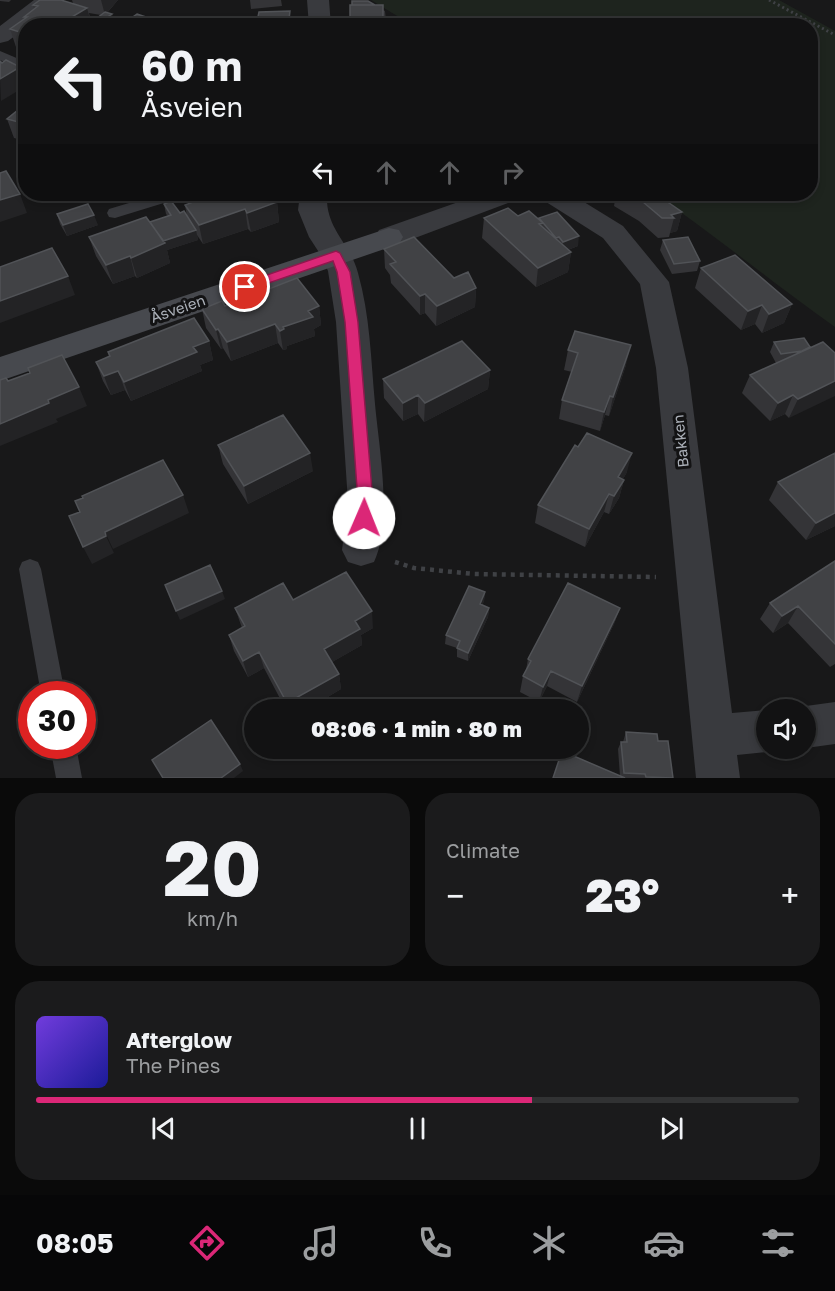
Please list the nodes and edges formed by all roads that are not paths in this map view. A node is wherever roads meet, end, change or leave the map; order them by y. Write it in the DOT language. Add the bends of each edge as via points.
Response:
graph roads {
  1 [pos="47,0"];
  2 [pos="318,0"];
  3 [pos="26,18"];
  4 [pos="320,18"];
  5 [pos="18,23"];
  6 [pos="0,36"];
  7 [pos="0,55"];
  8 [pos="18,65"];
  9 [pos="152,201"];
  10 [pos="313,201"];
  11 [pos="487,201"];
  12 [pos="564,201"];
  13 [pos="115,213"];
  14 [pos="389,237"];
  15 [pos="336,255"];
  16 [pos="0,369"];
  17 [pos="361,550"];
  18 [pos="30,569"];
  19 [pos="51,681"];
  20 [pos="835,723"];
  21 [pos="816,725"];
  22 [pos="756,731"];
  23 [pos="713,736"];
  24 [pos="65,759"];
  25 [pos="69,778"];
  26 [pos="718,778"];
  1 -- 3 [label="street"];
  2 -- 4 [label="street"];
  5 -- 6 [label="street"];
  7 -- 8 [label="lane"];
  9 -- 13 [label="lane"];
  10 -- 15 [label="street" via="312,210 323,237"];
  11 -- 14 [label="street"];
  12 -- 23 [label="street, Bakken" via="613,232 654,282 672,368"];
  14 -- 15 [label="street, Åsveien"];
  15 -- 16 [label="street, Åsveien"];
  15 -- 17 [label="street" via="344,272 358,387 366,502"];
  18 -- 19 [label="lane"];
  20 -- 21 [label="street"];
  22 -- 23 [label="street"];
  23 -- 26 [label="street, Bakken"];
  24 -- 25 [label="lane"];
}
